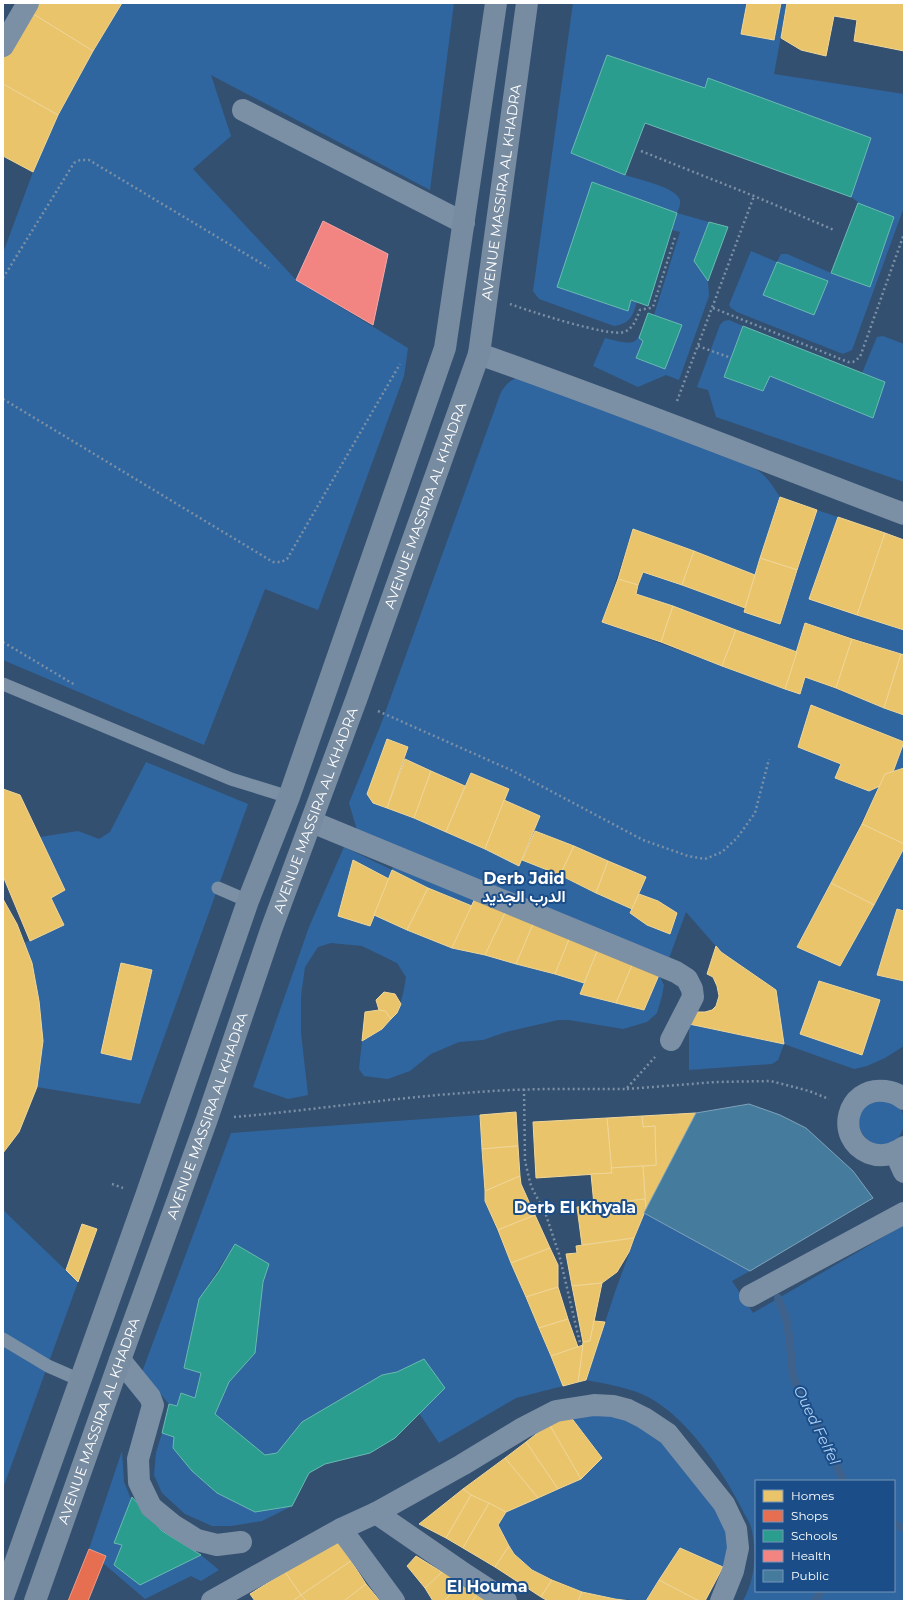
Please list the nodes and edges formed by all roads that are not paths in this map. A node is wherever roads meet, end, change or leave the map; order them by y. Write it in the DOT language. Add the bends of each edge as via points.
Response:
graph roads {
  1 [pos="28,3"];
  2 [pos="496,3"];
  3 [pos="527,3"];
  4 [pos="3,46"];
  5 [pos="243,110"];
  6 [pos="464,223"];
  7 [pos="479,354"];
  8 [pos="904,514"];
  9 [pos="3,684"];
  10 [pos="288,797"];
  11 [pos="312,822"];
  12 [pos="218,888"];
  13 [pos="248,901"];
  14 [pos="671,1040"];
  15 [pos="904,1099"];
  16 [pos="900,1150"];
  17 [pos="904,1172"];
  18 [pos="904,1213"];
  19 [pos="750,1296"];
  20 [pos="3,1339"];
  21 [pos="120,1360"];
  22 [pos="80,1380"];
  23 [pos="376,1513"];
  24 [pos="341,1529"];
  25 [pos="241,1542"];
  26 [pos="3,1597"];
  27 [pos="222,1599"];
  28 [pos="35,1601"];
  29 [pos="394,1601"];
  30 [pos="506,1601"];
  31 [pos="721,1601"];
  1 -- 4 [label="street"];
  2 -- 6 [label="street"];
  3 -- 7 [label="street, AVENUE MASSIRA AL KHADRA"];
  5 -- 6 [label="street"];
  6 -- 10 [label="street" via="445,348"];
  7 -- 8 [label="street" via="584,390"];
  7 -- 11 [label="street, AVENUE MASSIRA AL KHADRA"];
  9 -- 10 [label="lane" via="231,779"];
  10 -- 13 [label="street"];
  11 -- 14 [label="street" via="676,972 687,979 693,997"];
  11 -- 21 [label="street, AVENUE MASSIRA AL KHADRA" via="271,930 207,1119"];
  12 -- 13 [label="lane"];
  13 -- 22 [label="street"];
  15 -- 16 [label="street" via="889,1091 869,1091 856,1101 848,1121 854,1143 864,1151 874,1155 888,1155"];
  16 -- 17 [label="street"];
  18 -- 19 [label="street"];
  20 -- 22 [label="lane" via="48,1366"];
  21 -- 25 [label="street" via="150,1397 153,1405 138,1458 139,1482 151,1507 173,1526 197,1540 217,1545"];
  21 -- 28 [label="street, AVENUE MASSIRA AL KHADRA"];
  22 -- 26 [label="street"];
  23 -- 24 [label="street"];
  23 -- 30 [label="street"];
  23 -- 31 [label="street" via="556,1411 594,1405 628,1410 668,1434 724,1504 736,1529 738,1548 733,1571"];
  24 -- 27 [label="street"];
  24 -- 29 [label="street"];
}
